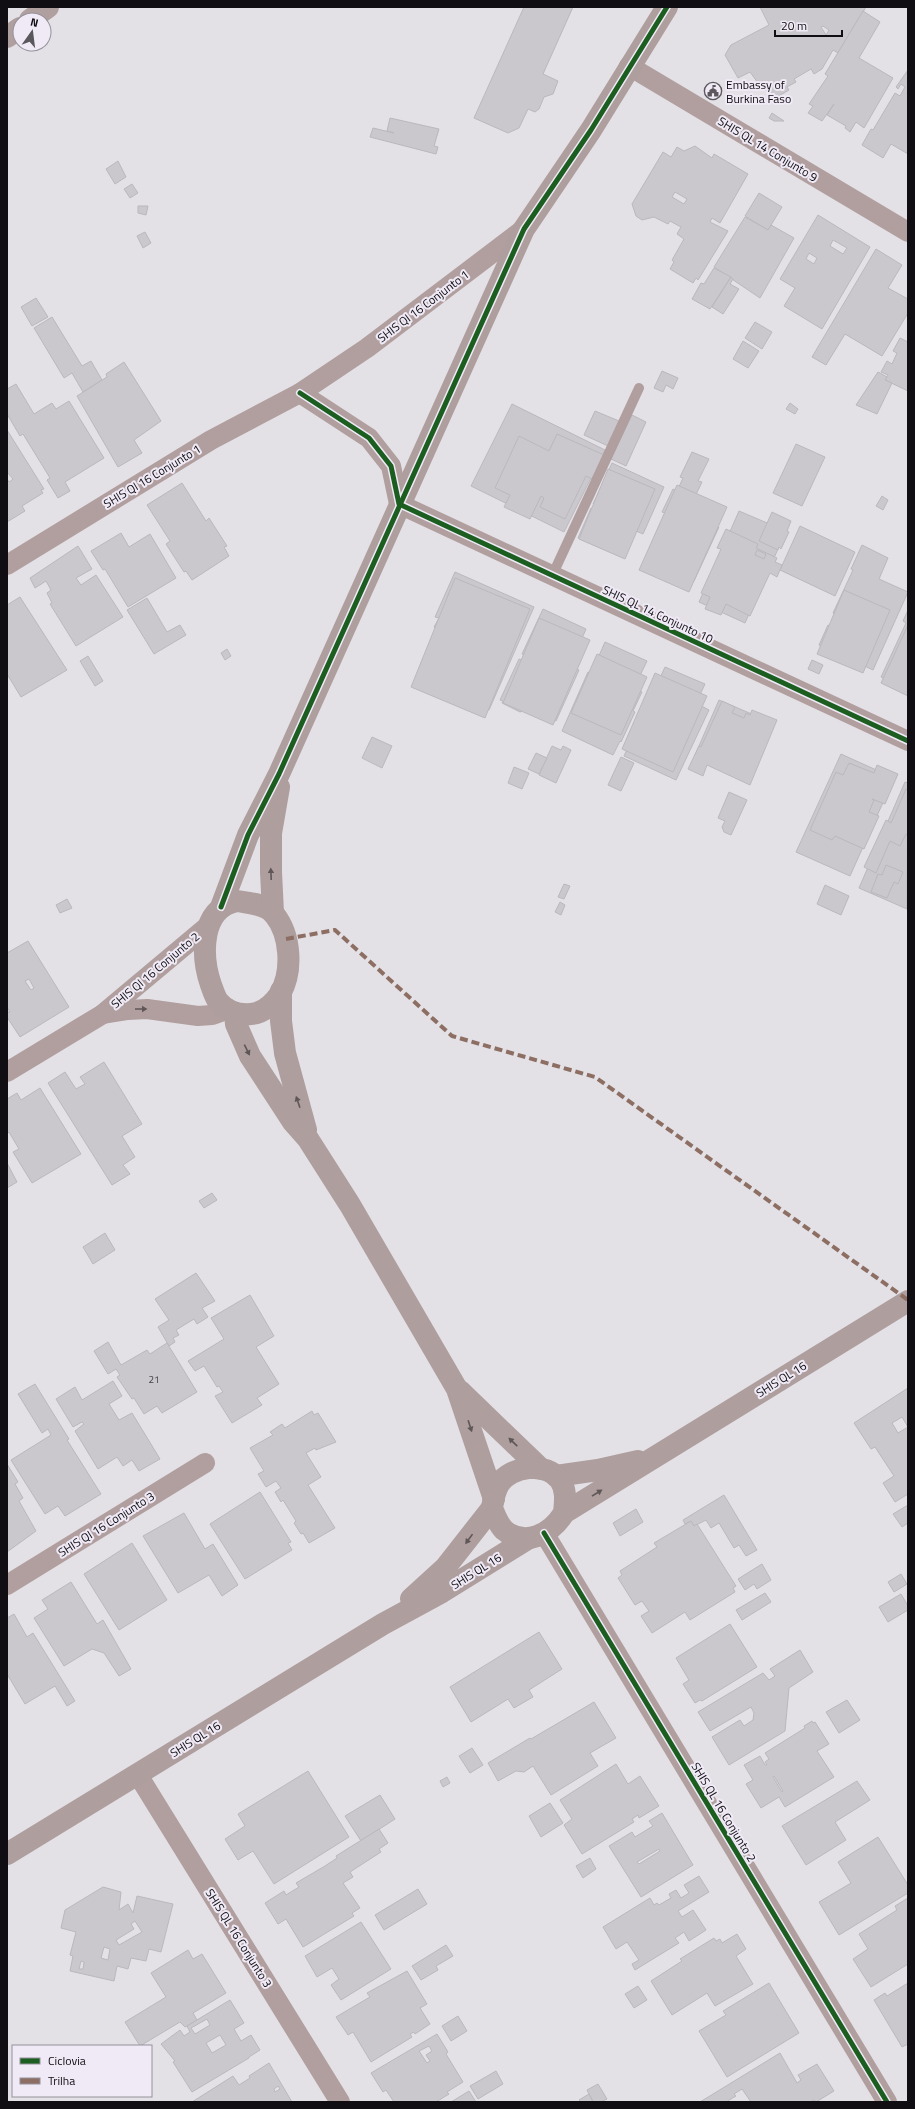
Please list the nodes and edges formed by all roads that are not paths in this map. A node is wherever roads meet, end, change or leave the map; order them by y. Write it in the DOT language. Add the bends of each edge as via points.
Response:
graph roads {
  1 [pos="667,7"];
  2 [pos="629,66"];
  3 [pos="524,229"];
  4 [pos="908,232"];
  5 [pos="640,388"];
  6 [pos="300,393"];
  7 [pos="399,504"];
  8 [pos="7,564"];
  9 [pos="552,576"];
  10 [pos="908,741"];
  11 [pos="279,774"];
  12 [pos="221,907"];
  13 [pos="273,913"];
  14 [pos="208,926"];
  15 [pos="282,991"];
  16 [pos="232,1011"];
  17 [pos="103,1014"];
  18 [pos="7,1072"];
  19 [pos="308,1139"];
  20 [pos="908,1300"];
  21 [pos="457,1389"];
  22 [pos="655,1457"];
  23 [pos="205,1463"];
  24 [pos="549,1472"];
  25 [pos="493,1503"];
  26 [pos="564,1513"];
  27 [pos="535,1536"];
  28 [pos="7,1585"];
  29 [pos="383,1624"];
  30 [pos="138,1775"];
  31 [pos="7,1854"];
  32 [pos="340,2102"];
  33 [pos="887,2102"];
  1 -- 2 [label="street"];
  2 -- 3 [label="street" via="591,130"];
  2 -- 4 [label="street, SHIS QL 14 Conjunto 9"];
  3 -- 6 [label="street, SHIS QI 16 Conjunto 1" via="367,348"];
  3 -- 7 [label="street"];
  5 -- 9 [label="lane"];
  6 -- 7 [label="street" via="369,438 391,466"];
  6 -- 8 [label="street, SHIS QI 16 Conjunto 1" via="211,440"];
  7 -- 9 [label="street, SHIS QL 14 Conjunto 10"];
  7 -- 11 [label="street"];
  9 -- 10 [label="street, SHIS QL 14 Conjunto 10"];
  11 -- 12 [label="street" via="248,835"];
  13 -- 11 [label="street, one-way" via="271,833"];
  12 -- 13 [label="street" via="237,901 253,903"];
  12 -- 14 [label="street" via="213,915"];
  13 -- 15 [label="street" via="288,948 286,980"];
  14 -- 16 [label="street" via="205,962 218,1002"];
  14 -- 17 [label="street, SHIS QI 16 Conjunto 2"];
  15 -- 16 [label="street" via="276,1000 261,1012 246,1014"];
  19 -- 15 [label="street, one-way" via="285,1053 281,1021"];
  17 -- 16 [label="street, SHIS QI 16 Conjunto 2, one-way" via="147,1009 198,1016"];
  16 -- 19 [label="street, one-way" via="250,1056 292,1122"];
  17 -- 18 [label="street, SHIS QI 16 Conjunto 2"];
  19 -- 21 [label="street" via="350,1204"];
  20 -- 22 [label="street, SHIS QL 16"];
  24 -- 21 [label="street, one-way"];
  21 -- 25 [label="street, one-way"];
  22 -- 24 [label="street, SHIS QL 16" via="598,1470"];
  26 -- 22 [label="street, SHIS QL 16, one-way"];
  23 -- 28 [label="street, SHIS QI 16 Conjunto 3"];
  24 -- 25 [label="street" via="530,1468 514,1472 499,1484"];
  24 -- 26 [label="street" via="561,1482 566,1498"];
  25 -- 27 [label="street" via="503,1529 515,1536"];
  25 -- 29 [label="street, SHIS QL 16, one-way" via="445,1568"];
  26 -- 27 [label="street" via="560,1520"];
  27 -- 29 [label="street, SHIS QL 16"];
  27 -- 33 [label="street, SHIS QL 16 Conjunto 2"];
  29 -- 30 [label="street, SHIS QL 16"];
  30 -- 31 [label="street, SHIS QL 16"];
  30 -- 32 [label="street, SHIS QL 16 Conjunto 3"];
}
